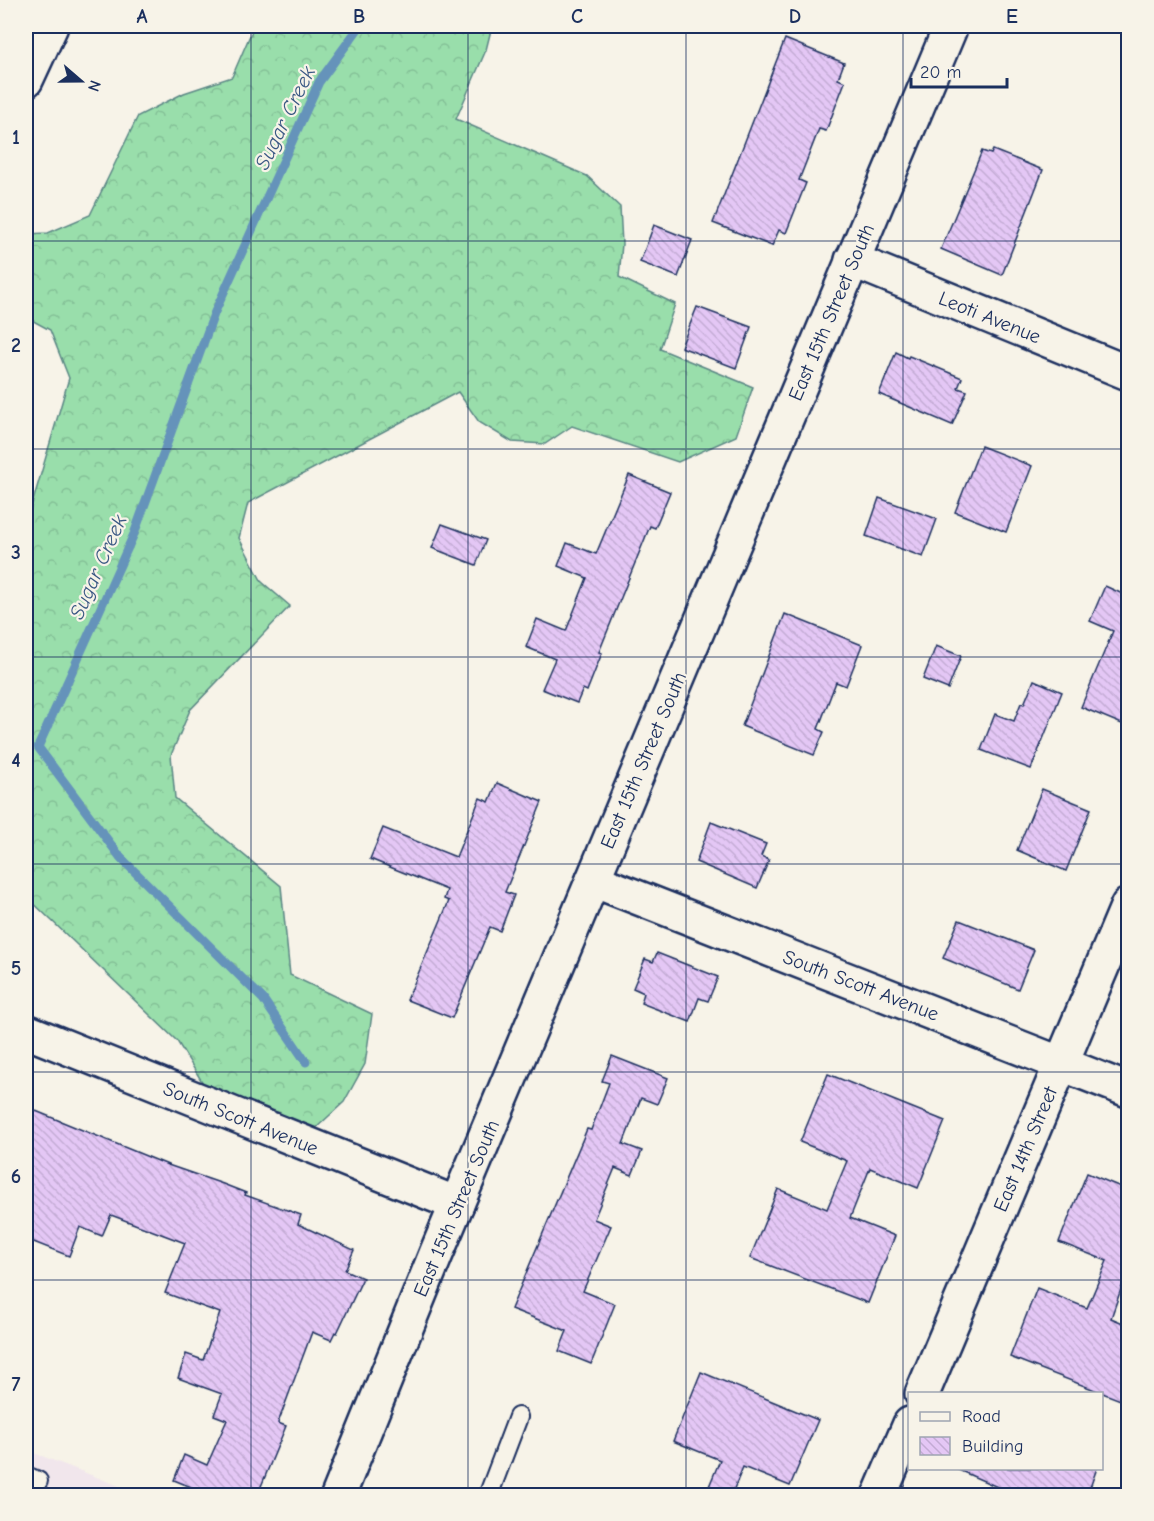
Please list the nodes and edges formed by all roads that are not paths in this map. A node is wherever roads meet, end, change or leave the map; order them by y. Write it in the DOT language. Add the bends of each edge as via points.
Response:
graph roads {
  1 [pos="51,26"];
  2 [pos="951,26"];
  3 [pos="26,80"];
  4 [pos="852,260"];
  5 [pos="1128,374"];
  6 [pos="593,880"];
  7 [pos="1128,905"];
  8 [pos="26,1031"];
  9 [pos="1061,1064"];
  10 [pos="1128,1090"];
  11 [pos="457,1204"];
  12 [pos="923,1392"];
  13 [pos="518,1417"];
  14 [pos="908,1426"];
  15 [pos="338,1496"];
  16 [pos="488,1496"];
  17 [pos="879,1496"];
  1 -- 3 [label="street"];
  2 -- 4 [label="street, East 15th Street South"];
  4 -- 5 [label="street, Leoti Avenue"];
  4 -- 6 [label="street, East 15th Street South"];
  6 -- 9 [label="street, South Scott Avenue"];
  6 -- 11 [label="street, East 15th Street South"];
  7 -- 9 [label="street, East 14th Street"];
  8 -- 11 [label="street, South Scott Avenue"];
  9 -- 10 [label="street, South Scott Avenue"];
  9 -- 12 [label="street, East 14th Street"];
  11 -- 15 [label="street, East 15th Street South"];
  13 -- 16 [label="lane"];
  14 -- 17 [label="street"];
}
